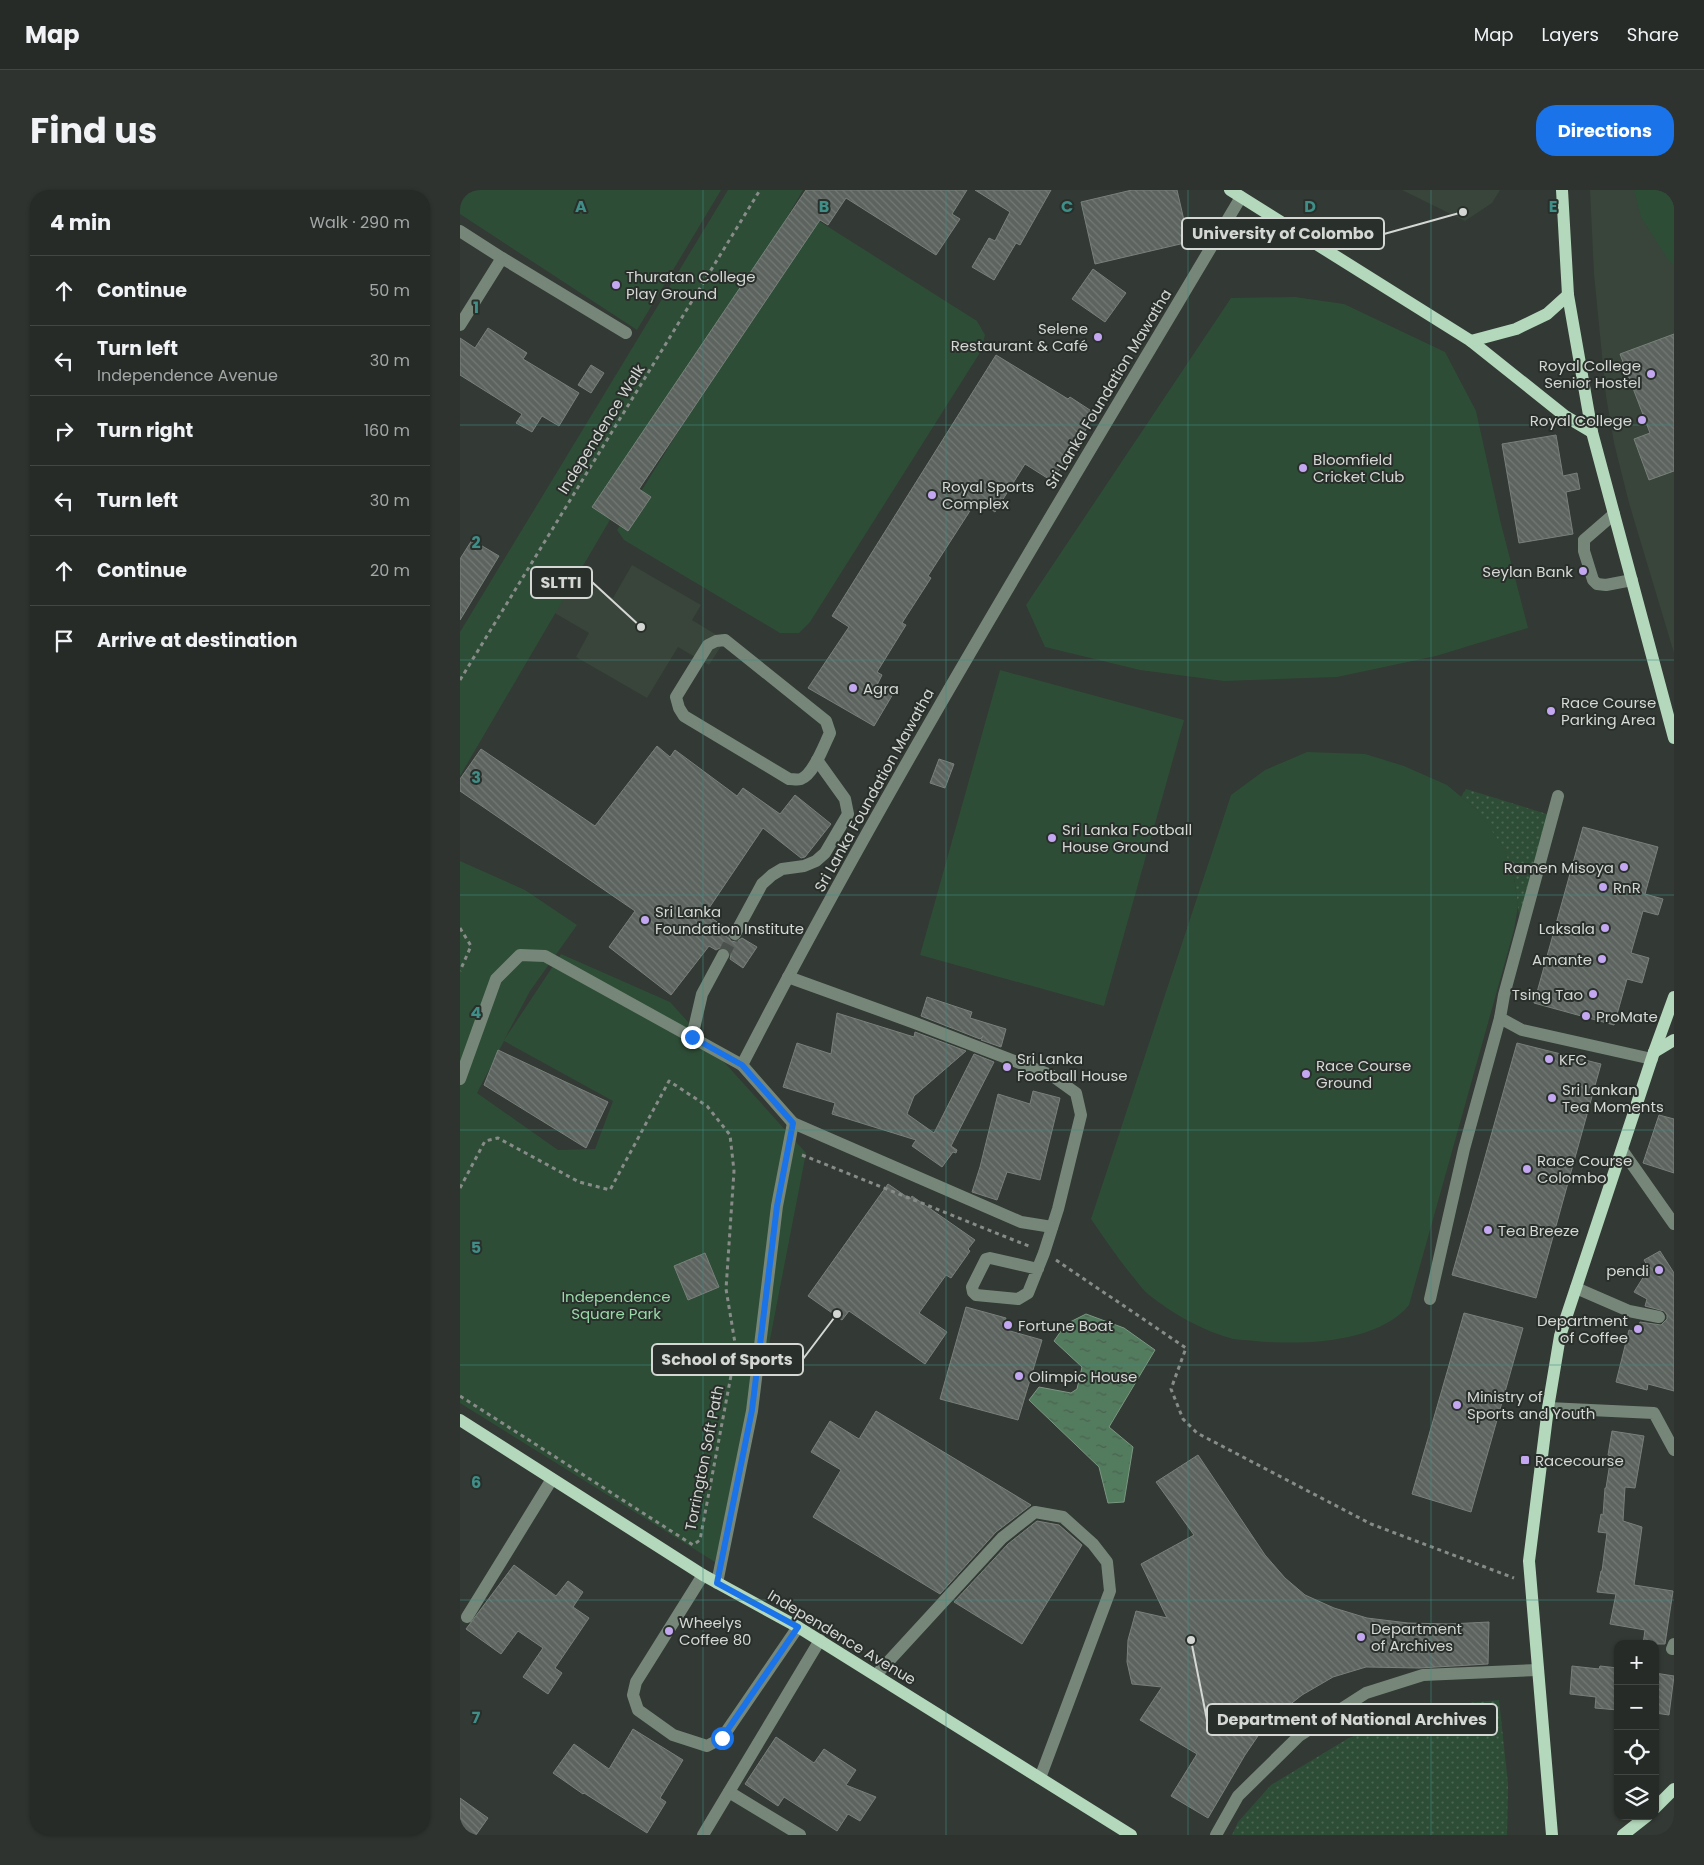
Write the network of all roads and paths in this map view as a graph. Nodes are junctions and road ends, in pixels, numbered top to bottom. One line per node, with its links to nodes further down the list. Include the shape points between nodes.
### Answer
1 (760, 190): 13 (path, Independence Walk)
2 (1562, 190): 6 (main road)
3 (1236, 193): 9 (main road); 21 (street, Sri Lanka Foundation Mawatha)
4 (460, 231): 5 (street)
5 (502, 258): 7 (street); 8 (street)
6 (1568, 295): 9 (main road, via 1547,314 1516,329); 10 (main road)
7 (460, 325)
8 (626, 333)
9 (1471, 341): 10 (main road, via 1565,416)
10 (1592, 432): 11 (main road)
11 (1614, 514): 12 (main road); 12 (street, via 1584,540 1584,551 1597,584)
12 (1632, 580): 14 (main road)
13 (460, 680)
14 (1674, 738)
15 (817, 760): 15 (street, via 806,776 798,780 789,779 684,716 676,698 708,645 725,640 826,721 830,733); 18 (street, via 845,798 848,814 825,853 816,861 782,869 762,884)
16 (1558, 796): 23 (street)
17 (460, 928): 20 (path, via 471,946)
18 (735, 934)
19 (723, 955): 24 (street, via 702,994)
20 (460, 971)
21 (788, 977): 27 (street, Sri Lanka Foundation Mawatha); 34 (street, via 1051,1075 1076,1093 1081,1115)
22 (1674, 997): 26 (main road)
23 (1500, 1018): 26 (street, via 1522,1030); 38 (street, via 1464,1149)
24 (692, 1037): 27 (street); 28 (street, via 545,956 520,955 496,979)
25 (1674, 1040): 26 (main road)
26 (1653, 1056): 31 (main road)
27 (742, 1065): 29 (street)
28 (460, 1079)
29 (793, 1123): 30 (street); 34 (street, via 1021,1222)
30 (788, 1150): 35 (path); 46 (street, via 777,1206 752,1410)
31 (1622, 1150): 33 (street); 37 (main road)
32 (460, 1188): 40 (path, Torrington Soft Path, via 485,1141 498,1138 579,1182 610,1190 669,1081 707,1106 730,1135 734,1171 726,1289 736,1349 700,1540 693,1545)
33 (1674, 1224)
34 (1052, 1227): 35 (street)
35 (1044, 1253): 36 (street); 47 (path, via 1186,1348 1171,1389 1183,1419 1197,1433 1371,1524)
36 (1038, 1269): 36 (street, via 1028,1293 1018,1299 972,1292 986,1259)
37 (1576, 1288): 39 (street, via 1629,1310); 41 (main road, via 1560,1336)
38 (1430, 1299)
39 (1659, 1317)
40 (460, 1396)
41 (1548, 1408): 43 (street, via 1654,1413); 47 (main road, via 1530,1561)
42 (460, 1420): 44 (main road, Independence Avenue)
43 (1674, 1450)
44 (552, 1479): 45 (main road, Independence Avenue); 48 (street)
45 (703, 1575): 46 (main road, Independence Avenue); 49 (street, via 636,1682 634,1695 638,1710 673,1735 707,1746 722,1738)
46 (717, 1583): 49 (main road, Independence Avenue)
47 (1531, 1585): 51 (main road)
48 (468, 1617)
49 (798, 1627): 50 (main road, Independence Avenue)
50 (820, 1640): 52 (main road, Independence Avenue); 55 (street)
51 (1538, 1670): 61 (street, via 1423,1675 1366,1693 1300,1736 1238,1796); 62 (main road)
52 (876, 1675): 53 (main road, Independence Avenue); 53 (street, via 1002,1538 1035,1512 1063,1517 1093,1544 1106,1562 1110,1592)
53 (1040, 1778): 60 (main road, Independence Avenue)
54 (1674, 1790): 56 (main road)
55 (729, 1792): 58 (street); 59 (street)
56 (1659, 1804)
57 (1642, 1820): 63 (main road)
58 (703, 1835)
59 (800, 1835)
60 (1131, 1835)
61 (1216, 1835)
62 (1552, 1835)
63 (1623, 1835)

